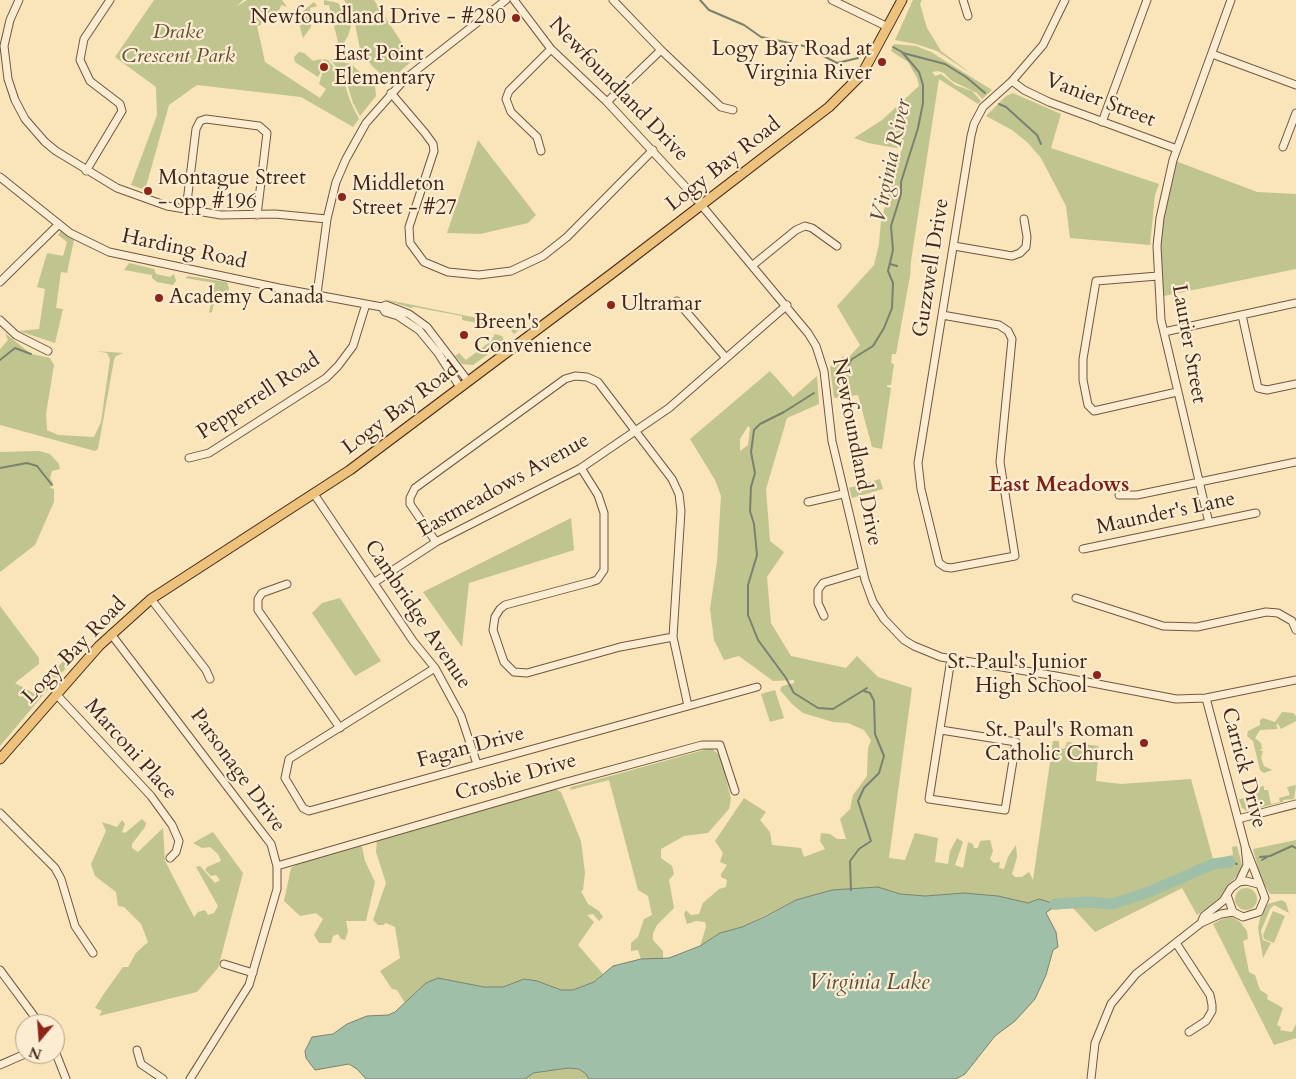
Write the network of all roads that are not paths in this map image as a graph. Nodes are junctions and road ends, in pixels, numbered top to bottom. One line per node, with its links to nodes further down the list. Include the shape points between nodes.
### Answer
1 (19, 0): 17 (street, via 10,20)
2 (110, 0): 29 (street, via 84,39 80,60 90,81 120,104 122,112)
3 (506, 0): 20 (street)
4 (514, 0): 14 (street, Newfoundland Drive)
5 (613, 0): 15 (street)
6 (832, 0): 13 (street)
7 (902, 0): 13 (main road, Logy Bay Road)
8 (964, 0): 12 (street)
9 (1066, 0): 18 (street, Guzzwell Drive, via 1043,45)
10 (1147, 0): 24 (street)
11 (1231, 0): 16 (street, Laurier Street)
12 (968, 16)
13 (886, 31): 31 (main road, Logy Bay Road, via 868,65 829,107)
14 (551, 49): 21 (street, Newfoundland Drive); 28 (street, via 506,99 511,112 537,137)
15 (661, 50): 21 (street); 22 (street, via 721,107)
16 (1212, 54): 19 (street); 26 (street, Laurier Street)
17 (2, 59): 29 (street, via 11,90 25,119 45,142)
18 (1012, 81): 24 (street, Vanier Street, via 1036,96); 38 (street, Guzzwell Drive, via 984,106 974,124)
19 (1296, 85)
20 (391, 93): 27 (street, via 426,133 434,151 409,227 410,243 424,262 448,272 479,275 510,271 543,256 567,237); 34 (street, via 366,123 352,148 336,182)
21 (607, 102): 27 (street, Newfoundland Drive)
22 (732, 110)
23 (1296, 113): 25 (street)
24 (1102, 122): 26 (street, Vanier Street)
25 (1283, 147)
26 (1177, 149): 40 (street, Laurier Street, via 1160,218)
27 (653, 150): 31 (street, Newfoundland Drive)
28 (541, 151)
29 (86, 171): 32 (street, via 135,196)
30 (0, 177): 36 (street, Harding Road)
31 (702, 205): 39 (street, Newfoundland Drive); 53 (main road, Logy Bay Road)
32 (186, 210): 33 (street, via 227,216); 33 (street, via 196,129 206,119 259,126 267,133)
33 (257, 215): 34 (street)
34 (327, 219): 42 (street)
35 (1024, 219): 38 (street, via 1028,237 1026,247 1020,253 1001,255)
36 (59, 224): 41 (street); 42 (street, Harding Road, via 109,252)
37 (837, 246): 39 (street, via 818,231 805,226)
38 (954, 246): 47 (street, Guzzwell Drive)
39 (753, 265): 46 (street, Newfoundland Drive)
40 (1158, 276): 50 (street, Laurier Street); 55 (street, via 1096,281 1083,359 1083,380 1088,405 1094,411)
41 (0, 282)
42 (317, 294): 45 (street, Harding Road)
43 (677, 301): 52 (street)
44 (1296, 303): 48 (street)
45 (366, 304): 53 (street, Harding Road, via 386,305 409,314 427,327); 57 (street, Pepperrell Road, via 353,346 326,378 209,453)
46 (787, 305): 52 (street, Eastmeadows Avenue); 62 (street, Newfoundland Drive, via 808,333 820,358)
47 (942, 315): 47 (street, Guzzwell Drive, via 918,473 939,563 945,567 958,567 1015,556 1000,462 1011,355 1010,334 999,325)
48 (1242, 315): 50 (street); 54 (street, via 1258,388 1267,390)
49 (0, 320): 51 (street, via 16,335)
50 (1164, 332): 55 (street, Laurier Street)
51 (48, 351)
52 (726, 358): 56 (street, Eastmeadows Avenue, via 669,408)
53 (464, 384): 61 (main road, Logy Bay Road)
54 (1296, 384)
55 (1177, 392): 60 (street, Laurier Street)
56 (636, 430): 59 (street, Eastmeadows Avenue); 67 (street, via 598,382 587,377 565,379 415,488 410,504); 77 (street, via 672,479 680,500 680,561)
57 (190, 458)
58 (1296, 462): 60 (street)
59 (581, 468): 67 (street, Eastmeadows Avenue); 77 (street, via 598,495 604,513 604,570 591,582 500,609 493,630 504,662 514,672 527,673 620,647)
60 (1200, 482): 63 (street, via 1137,495); 66 (street, Laurier Street)
61 (314, 494): 70 (street, Cambridge Avenue); 73 (main road, Logy Bay Road)
62 (843, 494): 64 (street); 69 (street, Newfoundland Drive)
63 (1119, 494)
64 (808, 502)
65 (1256, 513): 66 (street, Maunder's Lane)
66 (1209, 523): 68 (street, Maunder's Lane)
67 (436, 542): 70 (street, Eastmeadows Avenue)
68 (1083, 549)
69 (863, 571): 74 (street, via 823,583 818,590 818,603); 78 (street, Newfoundland Drive, via 873,602 897,633 914,646)
70 (375, 582): 79 (street, Cambridge Avenue)
71 (287, 584): 86 (street, via 262,593 257,603 258,610)
72 (1076, 598): 75 (street, via 1163,626 1197,627 1278,612 1292,621)
73 (151, 599): 76 (main road, Logy Bay Road); 80 (street)
74 (824, 616)
75 (1296, 630)
76 (110, 634): 83 (main road, Logy Bay Road); 96 (street, Parsonage Drive, via 271,844)
77 (673, 637): 85 (street)
78 (951, 659): 84 (street, Newfoundland Drive, via 1171,699); 87 (street)
79 (434, 668): 86 (street); 89 (street, Cambridge Avenue, via 461,716)
80 (210, 679)
81 (1296, 680): 84 (street, Newfoundland Drive)
82 (758, 687): 85 (street, Fagan Drive)
83 (56, 694): 88 (main road, Logy Bay Road); 95 (street, Marconi Place, via 151,796 172,825 179,841)
84 (1206, 698): 93 (street, Carrick Drive)
85 (688, 706): 89 (street, Fagan Drive)
86 (340, 728): 89 (street, Fagan Drive, via 289,760 286,778 303,808 309,811)
87 (941, 730): 87 (street, via 1016,742 1005,810 929,799)
88 (0, 758)
89 (477, 764)
90 (735, 791): 96 (street, Crosbie Drive, via 720,745 702,746)
91 (1296, 804): 93 (street)
92 (0, 813): 103 (street, via 55,868 76,926)
93 (1238, 819): 94 (street, Carrick Drive)
94 (1246, 846): 97 (street, Carrick Drive, via 1247,865); 98 (street, Carrick Drive)
95 (170, 858)
96 (277, 866): 106 (street, Parsonage Drive, via 276,889)
97 (1239, 882): 98 (street, via 1246,880); 99 (street, Carrick Drive)
98 (1258, 884): 100 (street, Carrick Drive, via 1265,898 1259,912 1242,917)
99 (1227, 895): 100 (street); 101 (street, Carrick Drive, via 1204,916)
100 (1233, 912): 101 (street, Carrick Drive)
101 (1201, 923): 102 (street, Carrick Drive)
102 (1176, 943): 108 (street, via 1210,995 1212,1005 1206,1021); 116 (street, Carrick Drive, via 1136,974 1111,1004 1095,1042)
103 (94, 954)
104 (224, 964): 106 (street)
105 (0, 970): 107 (street)
106 (253, 973): 115 (street, Parsonage Drive, via 245,995)
107 (33, 1014)
108 (1189, 1032)
109 (137, 1050): 114 (street, via 142,1064)
110 (15, 1058): 112 (street)
111 (60, 1064): 113 (street)
112 (0, 1065)
113 (66, 1079)
114 (162, 1079)
115 (190, 1079)
116 (1091, 1079)

